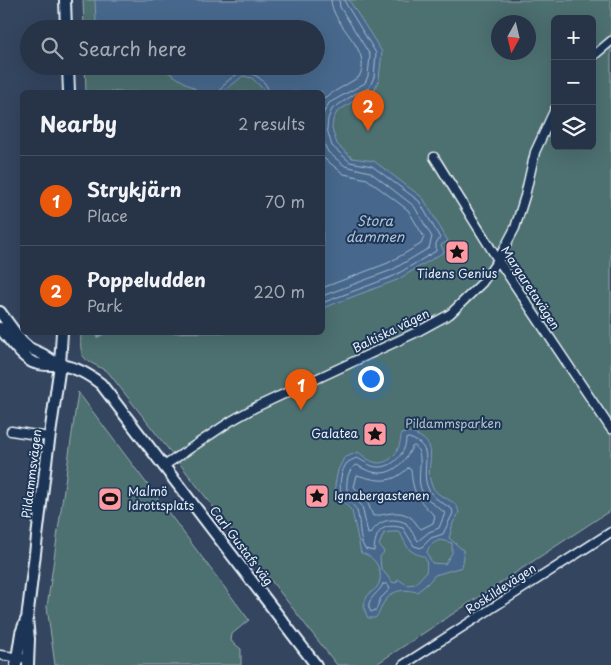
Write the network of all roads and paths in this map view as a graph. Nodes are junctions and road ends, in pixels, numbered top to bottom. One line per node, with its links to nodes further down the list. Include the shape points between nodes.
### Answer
1 (65, 0): 2 (street)
2 (66, 20)
3 (611, 41): 4 (street)
4 (596, 54)
5 (68, 75): 6 (street)
6 (69, 90)
7 (551, 118): 9 (street, Baltiska vägen, via 535,152 514,228)
8 (434, 157): 9 (street, Margaretavägen)
9 (498, 260): 14 (street, Margaretavägen); 17 (street, Baltiska vägen, via 482,283 450,314 256,407)
10 (0, 312): 13 (street, Carl Gustafs väg, via 22,342)
11 (0, 328): 13 (street, Carl Gustafs väg, via 21,354 32,362)
12 (62, 335): 13 (street, Pildammsvägen)
13 (60, 366): 16 (street, Pildammsvägen); 17 (street, Carl Gustafs väg, via 88,374 101,384)
14 (611, 429)
15 (10, 431): 16 (street)
16 (49, 437): 19 (street, Pildammsvägen)
17 (164, 466): 23 (street, Carl Gustafs väg)
18 (611, 532): 24 (street, Roskildevägen)
19 (27, 619): 21 (street, Pildammsvägen); 22 (street, Pildammsvägen)
20 (0, 655): 21 (street)
21 (16, 662): 22 (street)
22 (28, 662)
23 (316, 665)
24 (403, 665)

